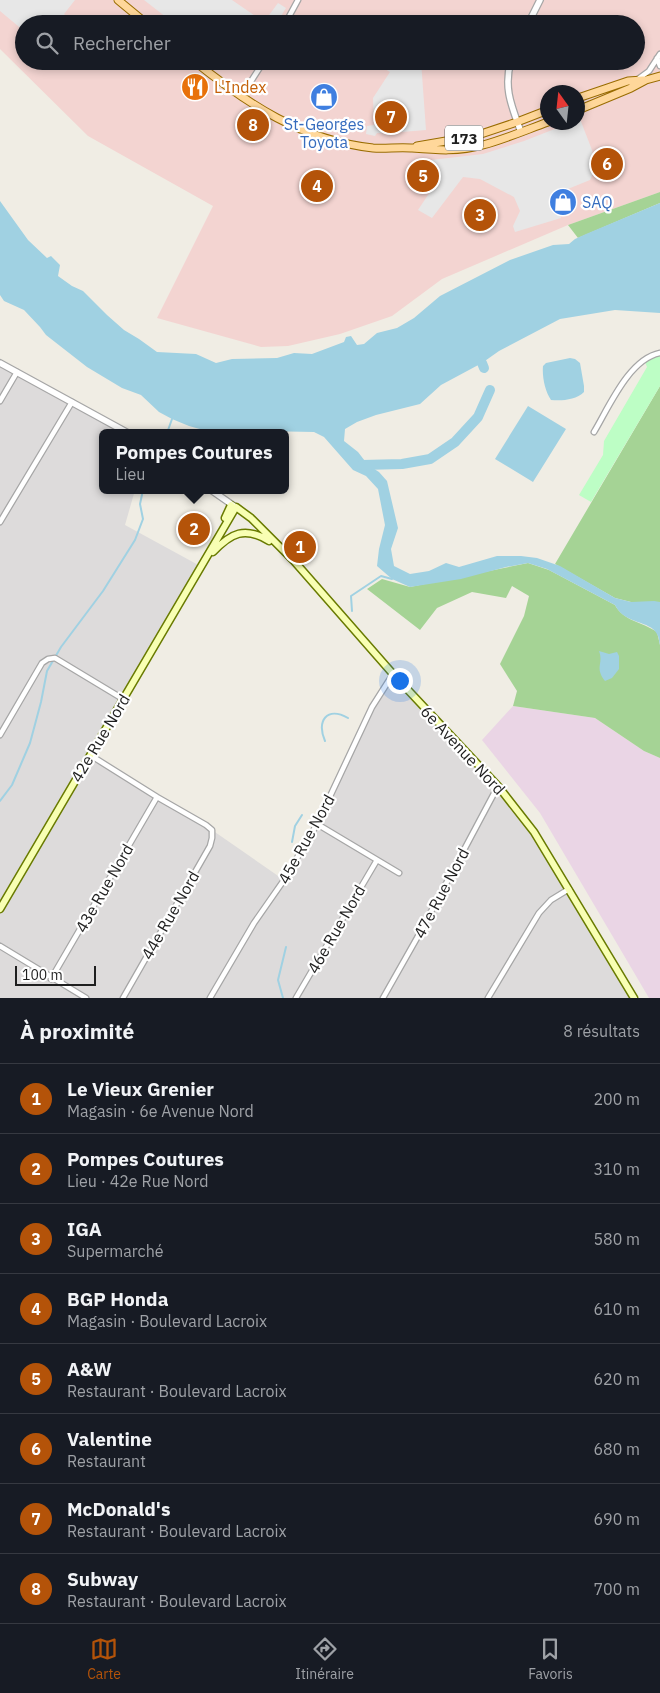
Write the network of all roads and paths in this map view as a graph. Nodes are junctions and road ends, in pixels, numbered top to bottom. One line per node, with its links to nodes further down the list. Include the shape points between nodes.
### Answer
1 (118, 0): 4 (main road)
2 (298, 0): 5 (street)
3 (540, 0): 6 (street)
4 (136, 15)
5 (290, 15)
6 (532, 15)
7 (658, 56): 8 (street); 13 (street, via 649,71)
8 (660, 66)
9 (206, 70): 16 (main road, 173)
10 (258, 70): 16 (street)
11 (508, 70): 19 (street, via 509,103)
12 (660, 76): 14 (main road)
13 (636, 80): 14 (main road); 15 (main road)
14 (646, 80): 17 (main road)
15 (585, 95)
16 (241, 96): 22 (main road, 173, via 272,117 322,138 375,148)
17 (585, 107)
18 (540, 113): 19 (main road, 173)
19 (517, 122): 21 (street); 22 (main road, 173, via 475,136)
20 (540, 125): 21 (main road, 173)
21 (521, 132): 22 (main road, 173, via 482,145 448,151)
22 (409, 148)
23 (660, 353): 29 (street, via 644,359 633,369)
24 (0, 363): 25 (street)
25 (17, 372): 26 (street); 27 (street)
26 (0, 401)
27 (72, 402): 28 (street); 32 (street)
28 (121, 429)
29 (594, 432)
30 (218, 494): 31 (street, 6e Avenue Nord)
31 (234, 506): 33 (main road, 6e Avenue Nord); 34 (main road, 42e Rue Nord)
32 (0, 522)
33 (281, 547): 34 (main road, 42e Rue Nord, via 254,534 237,534 224,540); 35 (main road, 6e Avenue Nord)
34 (202, 567): 36 (main road, 42e Rue Nord)
35 (393, 674): 39 (main road, 6e Avenue Nord); 41 (street, 45e Rue Nord, via 372,707)
36 (123, 699): 37 (street, via 55,658 48,659 42,663); 38 (main road, 42e Rue Nord)
37 (0, 734)
38 (90, 755): 40 (street); 45 (main road, 42e Rue Nord)
39 (498, 786): 44 (main road, 6e Avenue Nord, via 534,832); 53 (street, 47e Rue Nord)
40 (157, 797): 47 (street, 43e Rue Nord); 50 (street, 44e Rue Nord, via 206,825 212,830 212,838)
41 (317, 824): 42 (street); 51 (street, 45e Rue Nord)
42 (377, 860): 43 (street); 52 (street, 46e Rue Nord)
43 (398, 873)
44 (569, 889): 48 (main road, 6e Avenue Nord); 54 (street, via 539,912)
45 (0, 909)
46 (0, 946): 47 (street)
47 (51, 978): 49 (street)
48 (632, 997)
49 (86, 998)
50 (123, 998)
51 (210, 998)
52 (296, 998)
53 (383, 998)
54 (488, 998)

